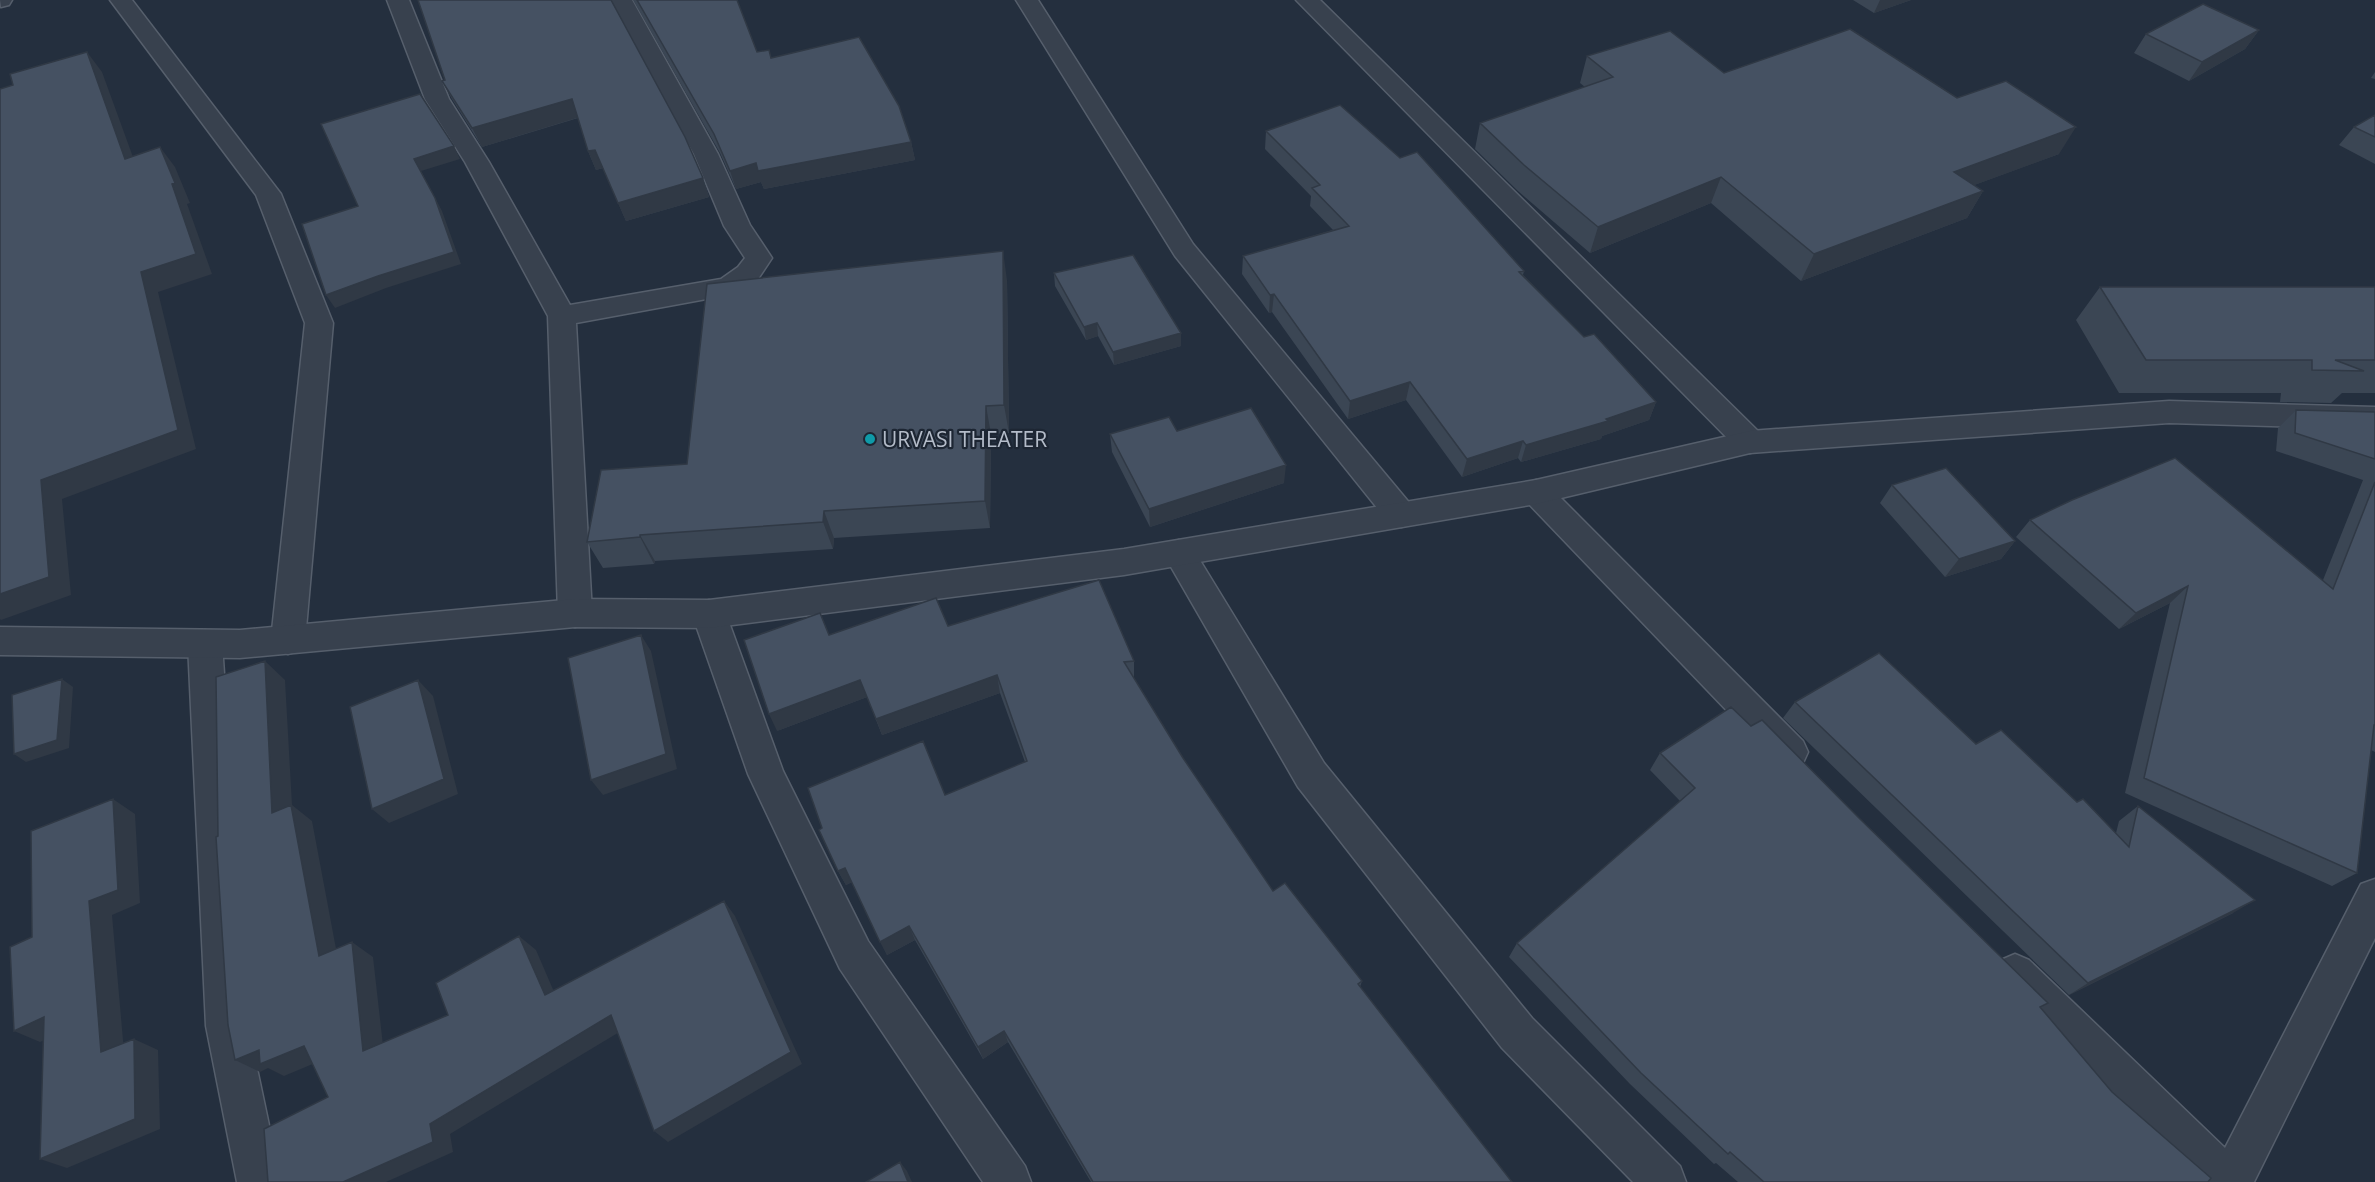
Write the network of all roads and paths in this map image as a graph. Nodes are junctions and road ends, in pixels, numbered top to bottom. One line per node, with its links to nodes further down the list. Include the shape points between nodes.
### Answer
1 (121, 0): 14 (street, via 268,194 318,323)
2 (398, 0): 6 (street, via 437,99 477,162)
3 (621, 0): 6 (street, via 706,154 737,226 759,258 748,273 729,287)
4 (1027, 0): 10 (street, via 1184,250)
5 (1307, 0): 8 (street)
6 (562, 316): 12 (street)
7 (2375, 418): 8 (street, via 2169,412)
8 (1750, 442): 9 (street)
9 (1536, 492): 10 (street); 17 (street)
10 (1401, 515): 11 (street)
11 (1179, 553): 13 (street); 22 (street, via 1311,775 1517,1033)
12 (575, 613): 13 (street); 14 (street)
13 (709, 614): 21 (street, via 766,774 854,955)
14 (288, 640): 16 (street)
15 (0, 641): 16 (street)
16 (205, 644): 20 (street, via 227,1026)
17 (1816, 779)
18 (2375, 897): 23 (street)
19 (1993, 952): 23 (street)
20 (260, 1182)
21 (1009, 1182)
22 (1664, 1182)
23 (2230, 1182)

